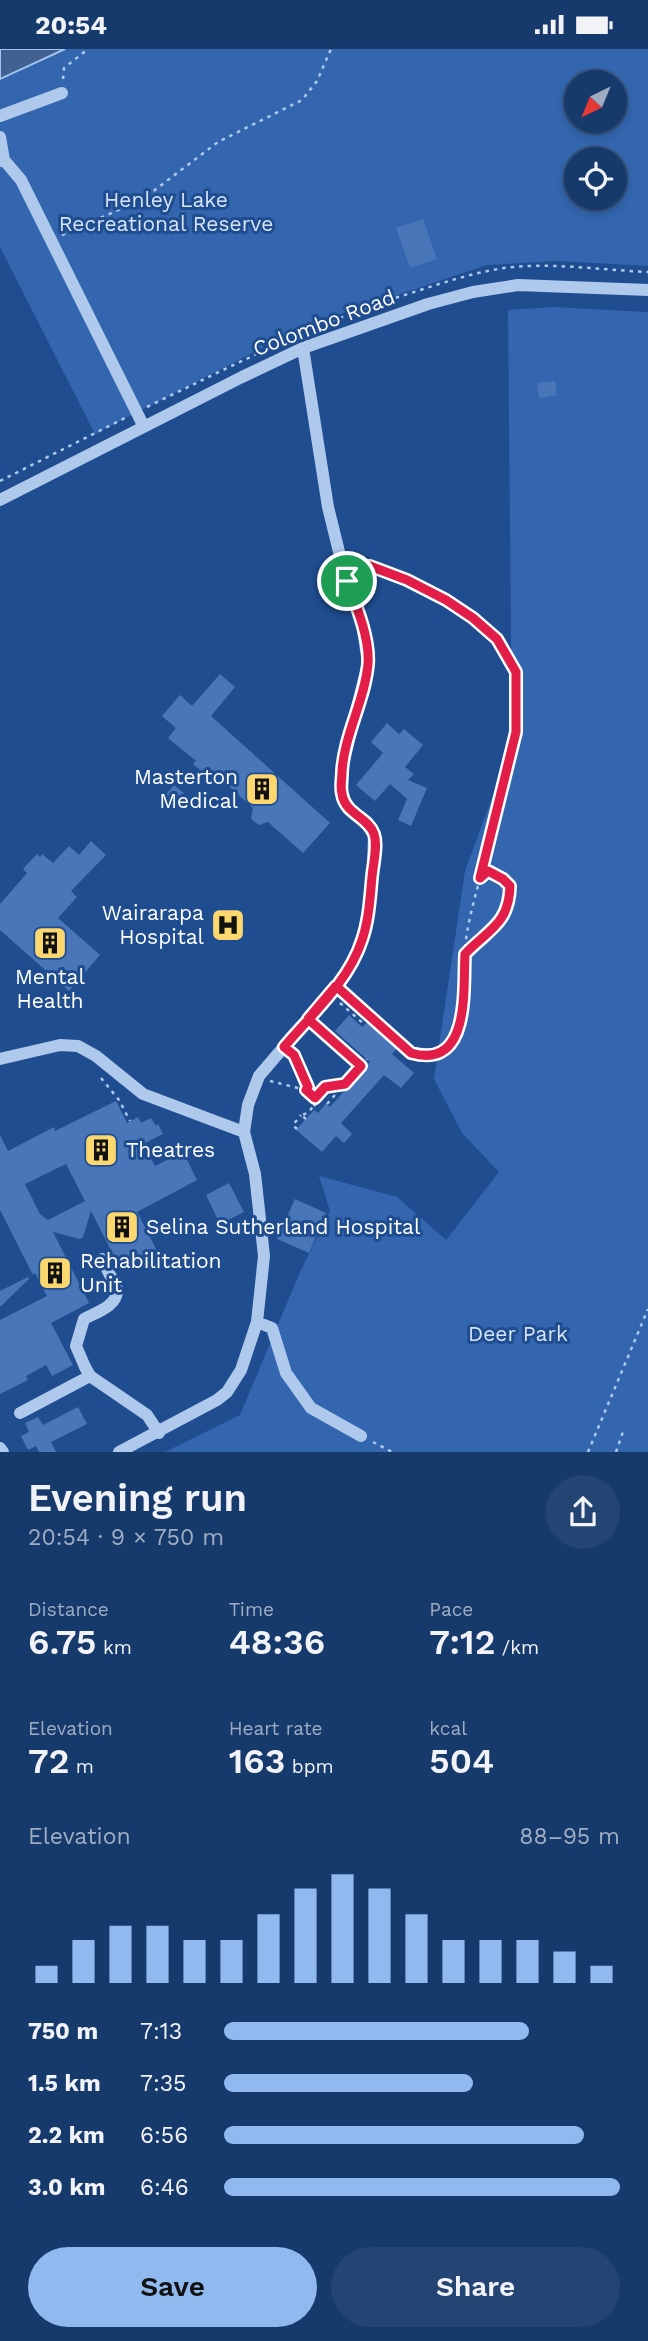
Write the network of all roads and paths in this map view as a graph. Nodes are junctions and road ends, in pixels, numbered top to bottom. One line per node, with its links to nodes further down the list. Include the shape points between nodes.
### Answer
1 (88, 49): 3 (path, via 64,68)
2 (331, 49): 7 (path, via 317,81 302,100 218,142 143,198)
3 (61, 93): 4 (street)
4 (0, 116)
5 (0, 137): 6 (street)
6 (2, 160): 7 (street, via 22,180)
7 (52, 239): 10 (street)
8 (648, 291): 9 (street, Colombo Road, via 517,285 428,305)
9 (303, 348): 10 (street, Colombo Road); 12 (street, via 328,507)
10 (144, 427): 11 (street, Colombo Road)
11 (0, 501)
12 (347, 581): 13 (path, via 353,566 370,566 446,600 497,639 516,672 516,732); 15 (street, via 362,623 368,663 343,764 342,793 348,809 366,822 374,835 367,923 355,958)
13 (480, 878): 14 (path); 14 (path, via 488,871 503,879 510,886 509,905 503,917)
14 (465, 954): 15 (path, via 462,1021 457,1036 431,1056 411,1053)
15 (332, 990): 16 (street); 17 (path)
16 (308, 1019): 18 (street); 21 (path)
17 (365, 1025)
18 (284, 1047): 23 (street); 25 (path, via 294,1055)
19 (0, 1059): 31 (street, via 60,1045 78,1046 144,1094)
20 (367, 1059): 21 (path)
21 (361, 1066): 24 (path)
22 (96, 1072): 29 (path)
23 (259, 1076): 25 (path); 31 (street)
24 (345, 1084): 26 (path, via 325,1087); 26 (path, via 326,1105)
25 (306, 1090): 26 (path)
26 (317, 1100): 27 (path)
27 (301, 1115): 28 (path); 30 (path, via 293,1125)
28 (306, 1119)
29 (130, 1121)
30 (298, 1129)
31 (244, 1132): 34 (street, via 255,1174 264,1256)
32 (102, 1259): 35 (street, via 118,1294 111,1304 84,1319 80,1329 76,1346)
33 (648, 1309): 44 (path)
34 (257, 1322): 38 (street, via 241,1370 226,1392); 39 (street, via 272,1328 286,1373 311,1408)
35 (90, 1376): 36 (street); 38 (street, via 147,1415)
36 (20, 1413)
37 (624, 1429): 45 (path)
38 (159, 1433): 42 (street)
39 (361, 1436): 43 (path)
40 (0, 1448): 41 (street)
41 (4, 1452)
42 (119, 1452)
43 (391, 1452)
44 (588, 1452)
45 (616, 1452)

